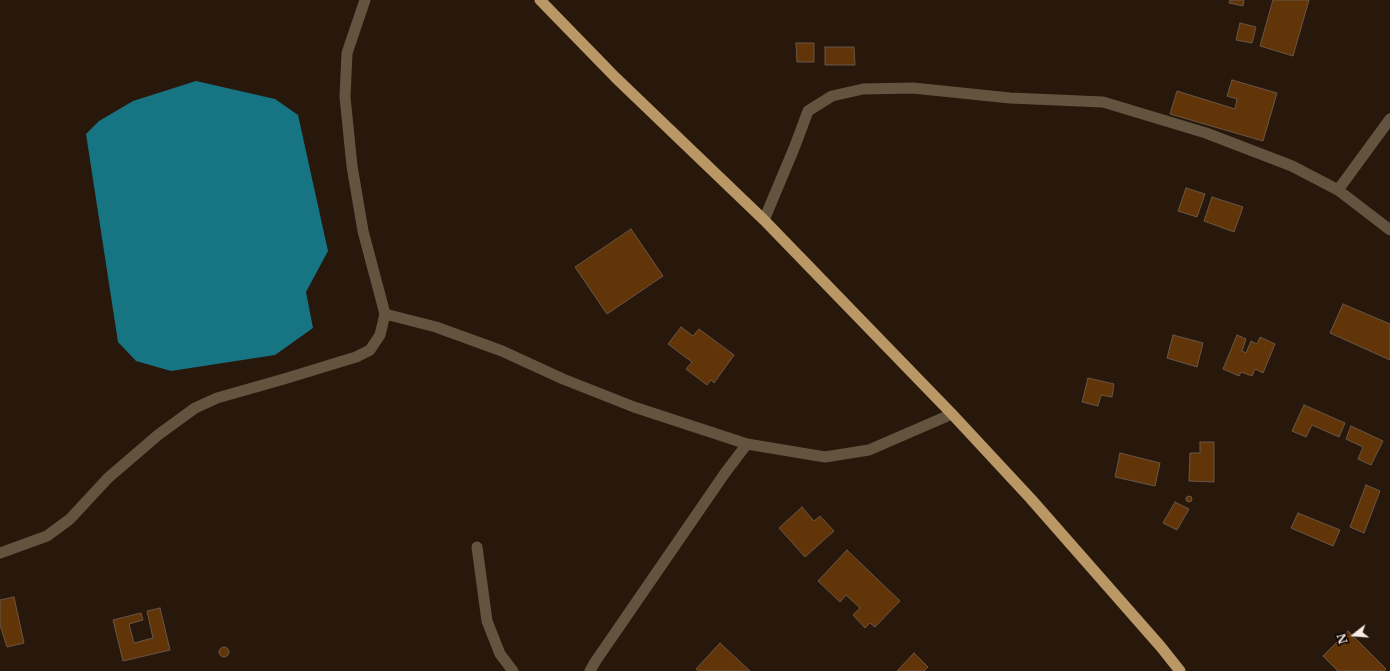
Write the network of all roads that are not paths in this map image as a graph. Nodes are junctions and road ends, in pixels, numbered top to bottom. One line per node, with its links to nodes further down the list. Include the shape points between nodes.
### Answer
1 (365, 0): 7 (street, via 347,53 345,98 352,166 363,231)
2 (540, 0): 5 (highway, via 616,78)
3 (1390, 119): 4 (street)
4 (1338, 190): 5 (street, via 1292,166 1206,133 1103,102 1010,98 913,88 863,89 832,96 808,111); 6 (street)
5 (764, 220): 8 (highway)
6 (1390, 230)
7 (385, 314): 9 (street, via 436,327 502,351 634,407); 11 (street, via 380,335 370,350 217,398 195,408 158,435 108,478 70,519 47,536)
8 (952, 414): 9 (street, via 869,450 825,457); 14 (highway, via 1031,499)
9 (747, 444): 13 (street)
10 (477, 547): 12 (street, via 487,621 500,654)
11 (0, 553)
12 (513, 671)
13 (590, 671)
14 (1180, 671)

